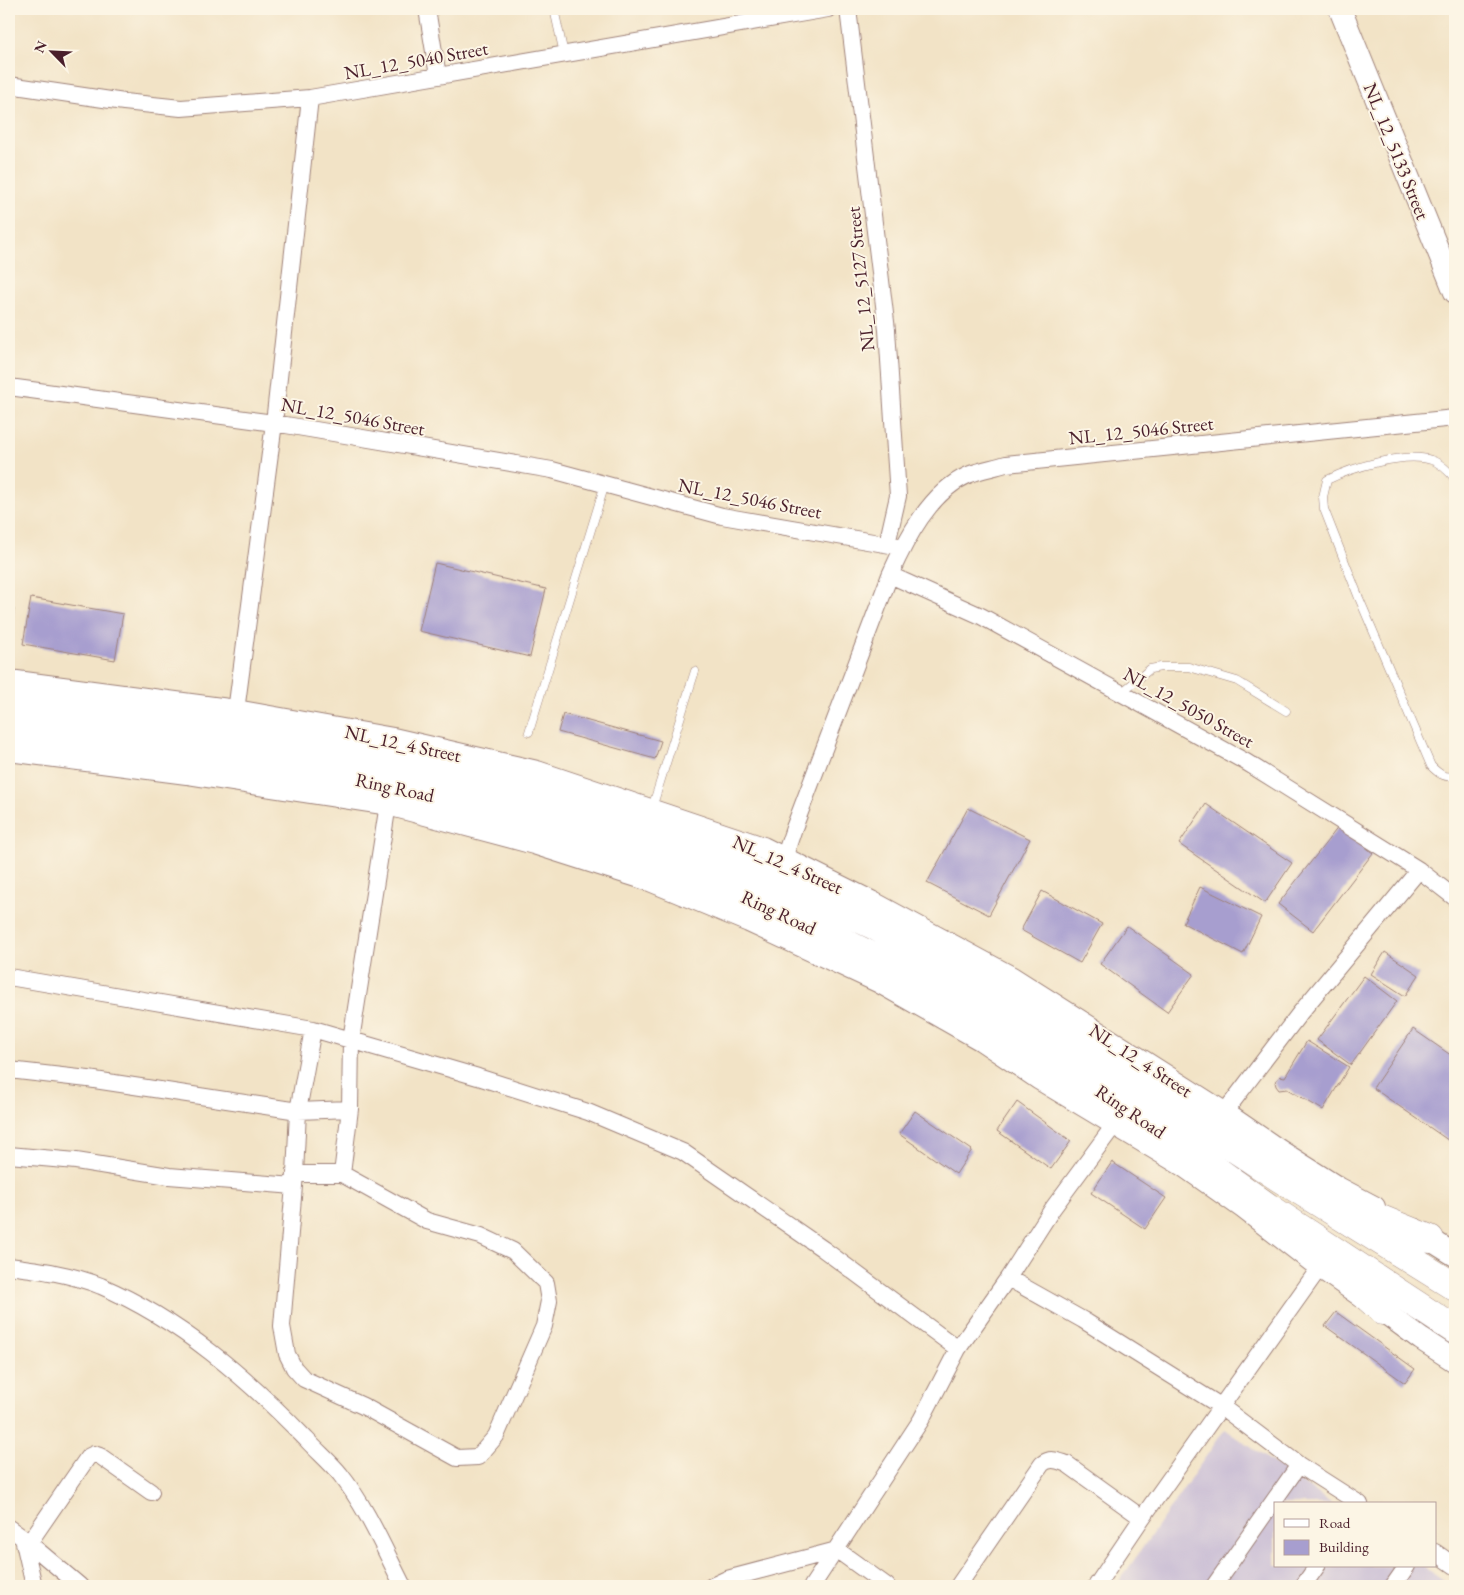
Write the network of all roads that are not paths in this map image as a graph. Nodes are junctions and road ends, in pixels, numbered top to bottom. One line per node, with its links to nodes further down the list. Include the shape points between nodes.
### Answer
1 (426, 9): 7 (street)
2 (554, 9): 6 (lane)
3 (828, 9): 6 (street, NL_12_5040 Street)
4 (848, 9): 16 (street, NL_12_5127 Street, via 888,330 898,496)
5 (1340, 9): 10 (street, NL_12_5133 Street)
6 (564, 54): 7 (street, NL_12_5040 Street)
7 (438, 76): 9 (street, NL_12_5040 Street)
8 (9, 85): 9 (street, NL_12_5040 Street, via 182,108)
9 (310, 98): 13 (street)
10 (1455, 292)
11 (9, 387): 13 (street, NL_12_5046 Street)
12 (1455, 418): 16 (street, NL_12_5046 Street, via 1006,464 968,475 946,490)
13 (274, 423): 15 (street, NL_12_5046 Street, via 552,470); 22 (street)
14 (1455, 479): 27 (lane, via 1433,460 1401,457 1327,480 1323,497 1324,509 1358,598 1431,766 1440,774)
15 (605, 484): 16 (street, NL_12_5046 Street, via 722,516); 25 (lane)
16 (895, 545): 17 (street)
17 (890, 575): 20 (street, NL_12_5050 Street, via 981,616); 30 (street)
18 (695, 671): 29 (lane)
19 (9, 681): 22 (street, NL_12_4 Street)
20 (1121, 693): 23 (lane, via 1150,669 1189,667 1237,681); 31 (street, NL_12_5050 Street, via 1246,762)
21 (9, 705): 43 (highway, Ring Road, via 272,738 384,758 511,787 703,849 873,925 949,966 1019,1006)
22 (236, 712): 29 (street, NL_12_4 Street, via 394,740 538,772)
23 (1286, 712)
24 (9, 727): 45 (highway, Ring Road, via 262,761 406,789 482,806 669,862 910,975 1004,1028 1137,1113)
25 (529, 732)
26 (9, 750): 28 (street, via 187,772)
27 (1455, 776)
28 (388, 804): 35 (street); 40 (street, via 534,843 650,880 749,920 878,980 982,1040)
29 (651, 810): 30 (street, NL_12_4 Street)
30 (784, 858): 39 (street, NL_12_4 Street, via 1012,978)
31 (1419, 870): 32 (street, NL_12_5050 Street); 39 (street, via 1300,1013)
32 (1455, 898)
33 (9, 976): 34 (street)
34 (314, 1029): 35 (street); 38 (street)
35 (351, 1040): 37 (street); 54 (street, via 588,1112 683,1152 823,1249)
36 (9, 1070): 38 (street)
37 (350, 1109): 38 (street); 42 (street)
38 (298, 1111): 44 (street)
39 (1224, 1113): 46 (street, NL_12_4 Street, via 1338,1188)
40 (1115, 1124): 49 (street, via 1183,1165); 50 (street, via 1053,1208)
41 (9, 1155): 44 (street, via 76,1161 169,1176)
42 (342, 1174): 44 (street); 44 (street, via 426,1220 481,1236 513,1251 546,1283 549,1301 544,1326 496,1436 478,1457 457,1458 363,1406 304,1379 294,1368 287,1354 282,1326)
43 (1278, 1177): 46 (highway); 51 (highway, Ring Road)
44 (294, 1180)
45 (1268, 1207): 52 (highway); 53 (highway, Ring Road)
46 (1430, 1238): 47 (street, NL_12_4 Street)
47 (1455, 1254)
48 (9, 1266): 71 (street, via 50,1271 101,1286 156,1314 205,1348 269,1401 340,1474 364,1510)
49 (1320, 1267): 52 (street); 56 (street)
50 (1008, 1278): 54 (street); 56 (street, via 1083,1320)
51 (1455, 1287)
52 (1383, 1311): 55 (street)
53 (1455, 1330)
54 (958, 1349): 63 (street, via 921,1420)
55 (1455, 1361)
56 (1222, 1407): 57 (street); 60 (street)
57 (1299, 1465): 59 (street); 77 (street)
58 (151, 1492): 62 (street, via 94,1454 88,1457)
59 (1357, 1502)
60 (1142, 1518): 75 (street, via 1067,1464 1048,1460 1042,1464); 76 (street)
61 (9, 1528): 62 (street)
62 (26, 1541): 69 (street); 70 (street)
63 (837, 1550): 68 (street); 73 (street); 74 (street)
64 (1436, 1553): 65 (street)
65 (1455, 1566)
66 (1316, 1568): 78 (street)
67 (1406, 1568): 79 (street)
68 (754, 1579): 72 (street, via 727,1579)
69 (74, 1583)
70 (34, 1586)
71 (403, 1586)
72 (712, 1586)
73 (812, 1586)
74 (887, 1586)
75 (958, 1586)
76 (1096, 1586)
77 (1214, 1586)
78 (1303, 1586)
79 (1393, 1586)

